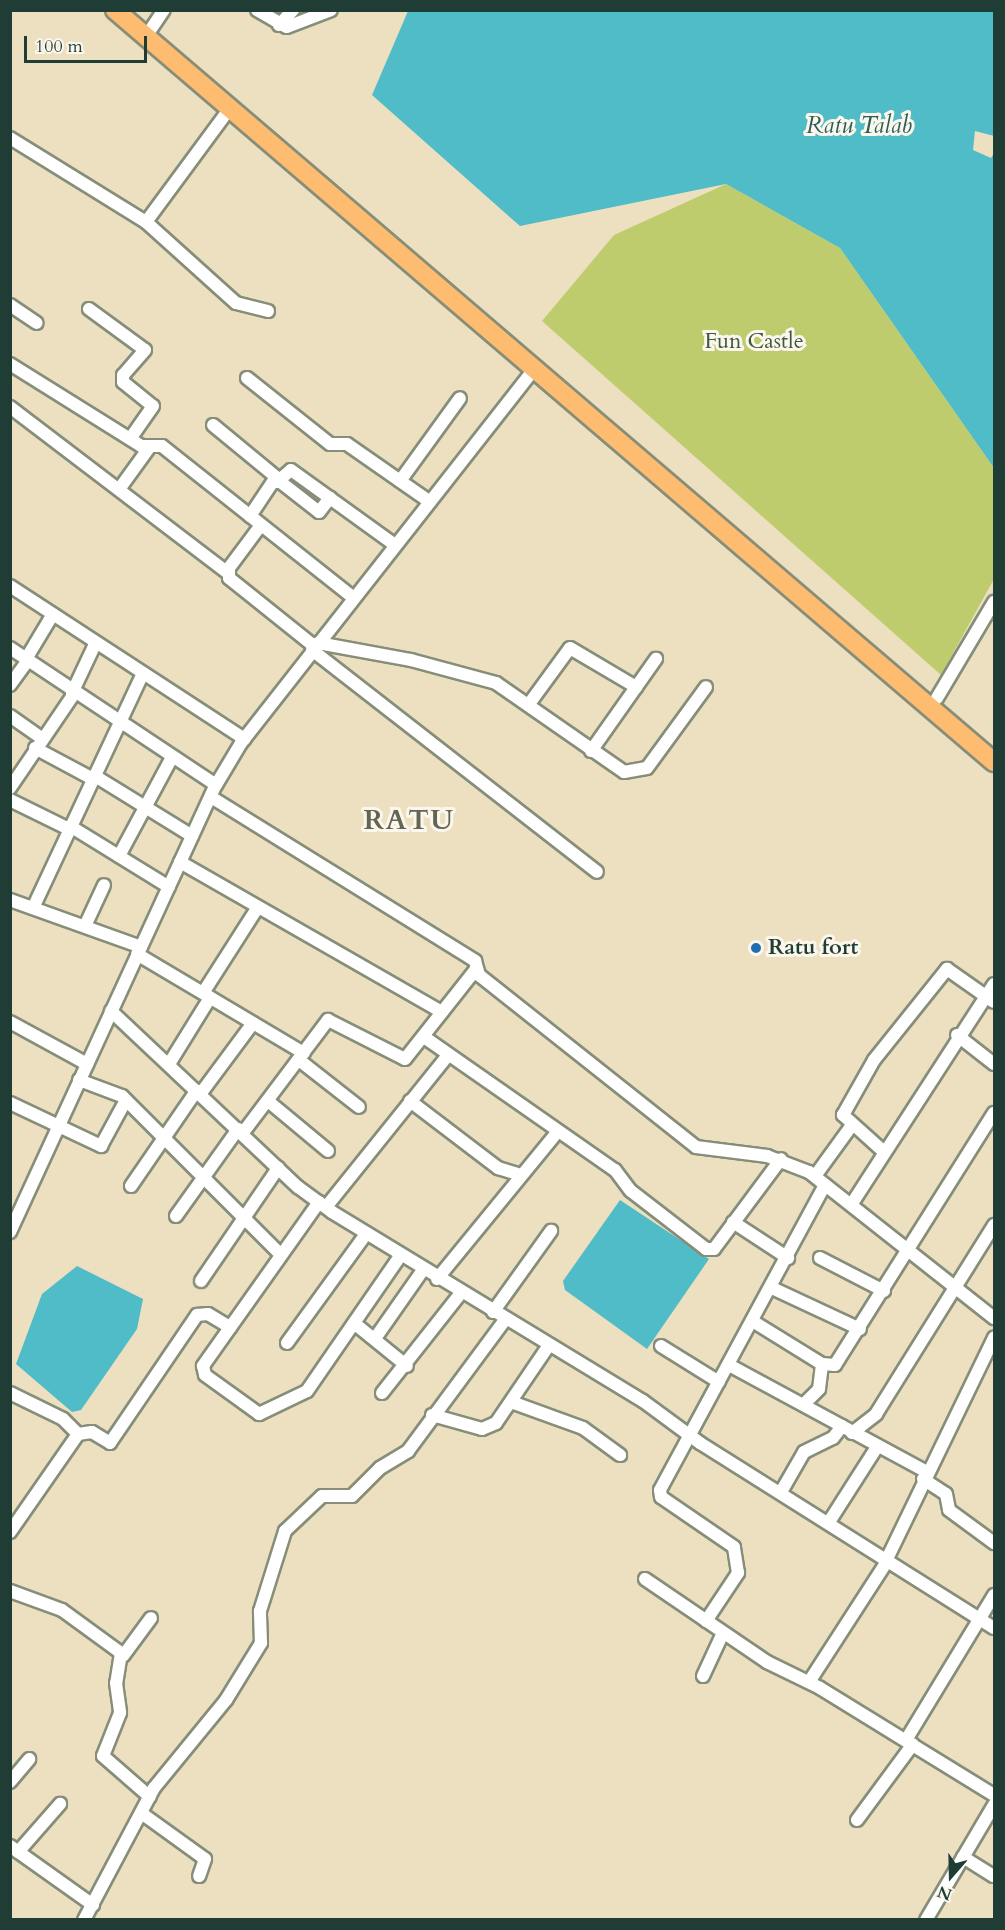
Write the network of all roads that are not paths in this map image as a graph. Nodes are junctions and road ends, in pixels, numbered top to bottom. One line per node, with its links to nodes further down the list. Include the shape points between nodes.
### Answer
1 (115, 10): 9 (highway)
2 (130, 10): 8 (highway)
3 (164, 10): 8 (street)
4 (257, 10): 7 (street)
5 (293, 10): 7 (street)
6 (331, 10): 7 (street, via 292,26)
7 (279, 25)
8 (151, 29): 47 (highway)
9 (230, 108): 11 (street); 17 (highway)
10 (10, 138): 11 (street)
11 (146, 222): 14 (street, via 236,303)
12 (10, 304): 15 (street)
13 (89, 309): 22 (street, via 145,350 123,379 153,410)
14 (267, 311)
15 (37, 323)
16 (10, 364): 22 (street)
17 (533, 371): 28 (street); 56 (highway)
18 (247, 378): 25 (street, via 330,444 347,444)
19 (460, 398): 25 (street)
20 (10, 407): 26 (street)
21 (213, 425): 24 (street)
22 (130, 439): 23 (street)
23 (148, 448): 26 (street); 29 (street, via 162,446)
24 (278, 481): 27 (street, via 291,470); 27 (street, via 319,512); 29 (street)
25 (400, 481): 28 (street)
26 (120, 488): 32 (street)
27 (330, 498): 31 (street)
28 (430, 502): 31 (street)
29 (250, 516): 30 (street)
30 (261, 525): 32 (street); 34 (street)
31 (395, 545): 34 (street)
32 (228, 573): 38 (street, via 235,588)
33 (10, 586): 36 (street)
34 (354, 598): 38 (street)
35 (994, 602): 47 (street)
36 (53, 614): 37 (street); 41 (street)
37 (96, 642): 42 (street); 46 (street)
38 (315, 647): 48 (street, via 480,677); 51 (street); 67 (street)
39 (10, 648): 41 (street)
40 (656, 659): 44 (street)
41 (27, 660): 43 (street); 46 (street)
42 (143, 673): 50 (street); 51 (street)
43 (10, 686)
44 (636, 687): 48 (street, via 570,648); 54 (street)
45 (706, 687): 54 (street, via 648,768 624,772)
46 (73, 693): 50 (street); 52 (street)
47 (937, 698): 53 (highway)
48 (529, 704): 54 (street)
49 (10, 716): 52 (street)
50 (121, 725): 55 (street); 57 (street)
51 (245, 739): 58 (street)
52 (38, 743): 57 (street); 59 (street)
53 (994, 748)
54 (591, 751)
55 (172, 757): 58 (street); 62 (street)
56 (994, 762)
57 (94, 778): 62 (street); 63 (street)
58 (216, 785): 60 (street)
59 (10, 788)
60 (211, 797): 64 (street); 75 (street, via 471,959)
61 (10, 800): 63 (street)
62 (143, 806): 64 (street); 65 (street)
63 (70, 827): 65 (street); 72 (street)
64 (192, 836): 66 (street)
65 (119, 856): 69 (street)
66 (180, 861): 69 (street); 71 (street)
67 (597, 872)
68 (104, 885): 73 (street)
69 (169, 887): 74 (street)
70 (10, 900): 72 (street)
71 (258, 907): 77 (street); 80 (street)
72 (33, 908): 73 (street)
73 (85, 926): 74 (street)
74 (139, 950): 77 (street); 79 (street)
75 (476, 969): 80 (street); 105 (street, via 696,1147)
76 (994, 984): 78 (street)
77 (206, 995): 82 (street); 88 (street)
78 (990, 999): 83 (street); 98 (street, via 957,972 943,971 864,1073 863,1085 843,1112)
79 (111, 1011): 87 (street); 88 (street)
80 (442, 1012): 84 (street)
81 (10, 1022): 87 (street)
82 (253, 1023): 86 (street); 91 (street)
83 (957, 1035): 89 (street); 103 (street)
84 (424, 1037): 85 (street); 86 (street, via 402,1059 330,1019)
85 (448, 1055): 94 (street); 100 (street)
86 (301, 1057): 93 (street); 96 (street)
87 (87, 1064): 90 (street)
88 (169, 1064): 91 (street)
89 (994, 1064)
90 (79, 1080): 92 (street); 99 (street)
91 (199, 1092): 101 (street); 102 (street)
92 (126, 1100): 99 (street, via 103,1146); 102 (street)
93 (268, 1101): 101 (street); 104 (street)
94 (410, 1101): 107 (street, via 498,1168); 112 (street)
95 (10, 1103): 99 (street)
96 (359, 1107)
97 (994, 1113): 121 (street)
98 (852, 1125): 103 (street); 108 (street)
99 (57, 1129): 119 (street)
100 (558, 1131): 107 (street); 116 (street, via 615,1170 631,1191 706,1249 714,1249)
101 (240, 1132): 106 (street); 109 (street)
102 (164, 1139): 109 (street); 110 (street)
103 (883, 1151): 113 (street)
104 (328, 1152)
105 (781, 1159): 108 (street); 116 (street)
106 (278, 1168): 112 (street); 115 (street)
107 (521, 1175): 127 (street)
108 (814, 1176): 111 (street)
109 (203, 1177): 114 (street); 115 (street)
110 (131, 1185)
111 (825, 1185): 113 (street); 124 (street)
112 (323, 1205): 120 (street); 122 (street)
113 (851, 1205): 121 (street)
114 (176, 1216)
115 (242, 1216): 122 (street); 128 (street)
116 (733, 1222): 124 (street)
117 (994, 1225): 131 (street)
118 (551, 1231): 133 (street)
119 (10, 1232)
120 (366, 1234): 123 (street); 142 (street)
121 (909, 1254): 130 (street); 131 (street)
122 (281, 1256): 138 (street)
123 (400, 1256): 126 (street); 137 (street)
124 (788, 1258): 129 (street)
125 (820, 1258): 130 (street)
126 (423, 1270): 127 (street); 140 (street)
127 (437, 1279): 132 (street)
128 (201, 1281)
129 (772, 1288): 136 (street); 139 (street)
130 (884, 1291): 139 (street)
131 (954, 1291): 134 (street); 154 (street, via 876,1414)
132 (461, 1293): 133 (street); 147 (street)
133 (493, 1312): 135 (street)
134 (994, 1318)
135 (506, 1320): 143 (street); 153 (street)
136 (754, 1322): 145 (street); 146 (street)
137 (354, 1323): 138 (street, via 307,1391 278,1401 263,1415 203,1372); 140 (street)
138 (230, 1327): 155 (street, via 200,1313 111,1441 92,1432)
139 (860, 1329): 145 (street, via 837,1364)
140 (376, 1337): 147 (street)
141 (994, 1338): 159 (street)
142 (287, 1343)
143 (549, 1345): 151 (street); 156 (street)
144 (661, 1346): 148 (street)
145 (822, 1364): 152 (street, via 819,1389)
146 (729, 1365): 148 (street); 152 (street)
147 (407, 1366): 150 (street)
148 (719, 1383): 156 (street)
149 (10, 1393): 155 (street, via 63,1419)
150 (382, 1393)
151 (513, 1403): 153 (street, via 496,1423 482,1429); 158 (street, via 574,1424)
152 (804, 1404): 154 (street)
153 (432, 1415): 180 (street, via 408,1451 380,1468 355,1494 322,1496 285,1531 260,1611 261,1643 225,1700 169,1766)
154 (847, 1430): 157 (street); 160 (street, via 804,1452)
155 (78, 1434): 162 (street)
156 (689, 1435): 160 (street); 170 (street, via 660,1495 731,1543 739,1569)
157 (877, 1447): 159 (street); 161 (street)
158 (620, 1455)
159 (925, 1476): 163 (street, via 946,1494 949,1510); 164 (street)
160 (781, 1492): 161 (street)
161 (829, 1522): 164 (street)
162 (10, 1532)
163 (994, 1543)
164 (888, 1559): 169 (street); 175 (street)
165 (645, 1579): 170 (street)
166 (10, 1591): 173 (street, via 62,1610)
167 (994, 1595): 169 (street)
168 (151, 1618): 173 (street)
169 (981, 1619): 171 (street); 176 (street)
170 (706, 1621): 172 (street)
171 (994, 1628)
172 (723, 1633): 174 (street); 175 (street)
173 (123, 1656): 180 (street, via 116,1683 120,1713 103,1756)
174 (703, 1676)
175 (809, 1682): 176 (street)
176 (909, 1742): 179 (street); 184 (street)
177 (29, 1759): 178 (street)
178 (10, 1782)
179 (994, 1795)
180 (150, 1797): 183 (street)
181 (60, 1804): 185 (street)
182 (994, 1805): 186 (street)
183 (144, 1815): 187 (street, via 205,1859); 189 (street)
184 (857, 1820)
185 (14, 1849): 189 (street)
186 (963, 1857): 188 (street); 191 (street)
187 (200, 1876)
188 (994, 1876)
189 (93, 1905): 190 (street)
190 (84, 1920)
191 (926, 1920)

